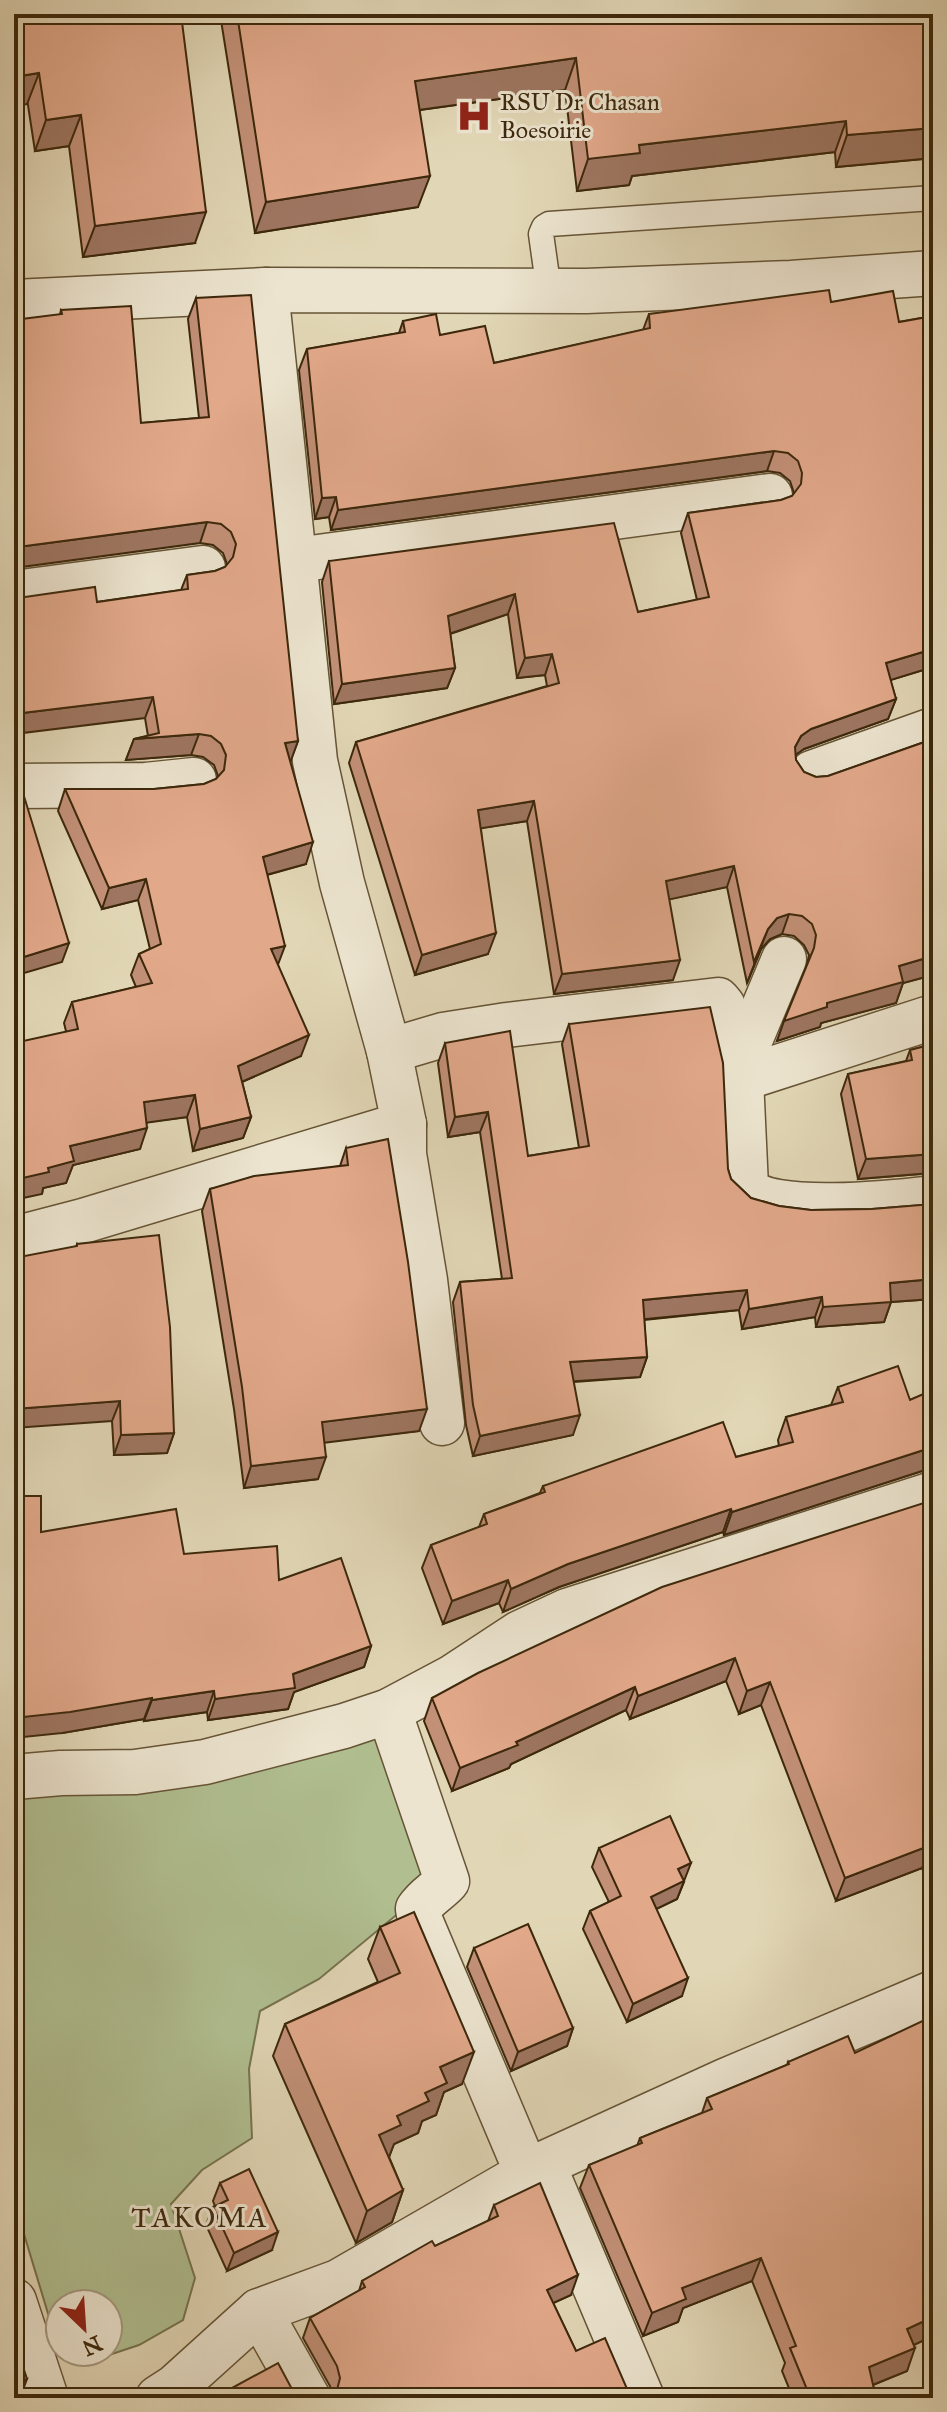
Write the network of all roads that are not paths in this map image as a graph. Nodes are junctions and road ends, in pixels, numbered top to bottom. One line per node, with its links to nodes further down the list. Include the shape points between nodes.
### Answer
1 (933, 198): 4 (lane, via 549,224 541,234)
2 (933, 273): 4 (street)
3 (266, 290): 4 (street); 5 (street); 7 (street)
4 (549, 291)
5 (14, 302)
6 (770, 496): 7 (street)
7 (296, 560): 16 (street, via 299,626 323,805)
8 (203, 568): 9 (street)
9 (14, 593)
10 (933, 730): 11 (street)
11 (812, 773)
12 (194, 780): 13 (street)
13 (14, 786)
14 (784, 959): 17 (street)
15 (933, 1017): 17 (street)
16 (389, 1051): 17 (street, via 443,1035 507,1025 718,1000); 18 (street)
17 (739, 1074): 19 (street, via 746,1187 756,1197 844,1205)
18 (404, 1124): 20 (street); 21 (street)
19 (933, 1198)
20 (14, 1239)
21 (442, 1423)
22 (933, 1494): 23 (street, via 567,1611)
23 (389, 1711): 24 (street, via 205,1762 135,1772); 26 (street, via 447,1881 423,1901 420,1920)
24 (14, 1777)
25 (933, 1993): 26 (street)
26 (535, 2168): 28 (street, via 338,2282); 32 (street)
27 (14, 2301): 29 (street)
28 (259, 2311): 30 (street); 31 (street)
29 (46, 2398)
30 (158, 2398)
31 (308, 2398)
32 (642, 2398)

